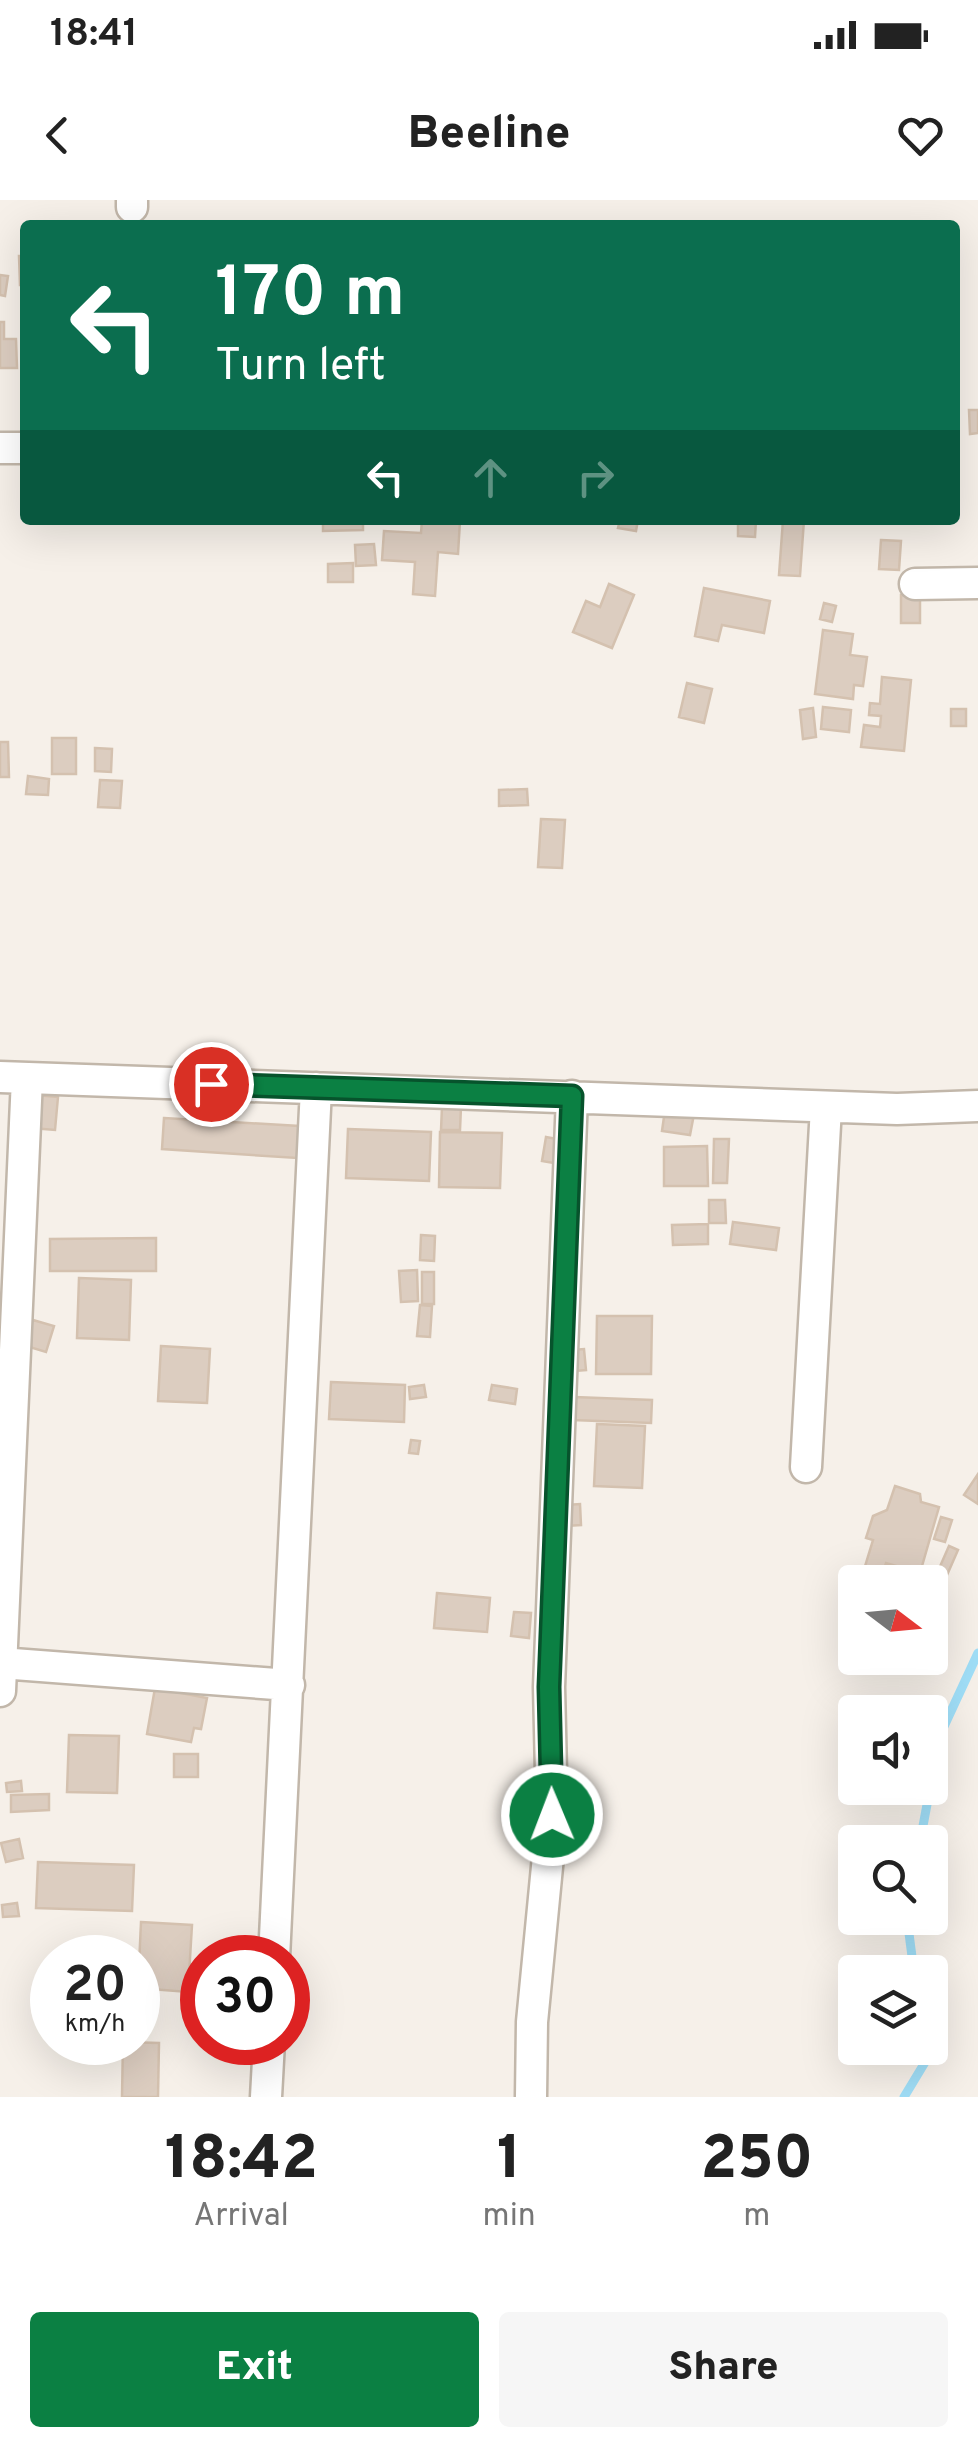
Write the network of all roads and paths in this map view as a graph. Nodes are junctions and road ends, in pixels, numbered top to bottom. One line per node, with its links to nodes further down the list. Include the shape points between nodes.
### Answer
1 (978, 583): 2 (street)
2 (915, 584)
3 (14, 1078): 4 (street); 9 (street)
4 (316, 1088): 5 (street); 10 (street)
5 (572, 1096): 7 (street); 14 (street, via 549,1687 552,1815)
6 (978, 1106): 7 (street)
7 (826, 1107): 8 (street)
8 (806, 1467)
9 (0, 1672): 10 (street)
10 (289, 1685): 11 (street)
11 (275, 1935)
12 (268, 2065): 13 (street)
13 (266, 2097)
14 (531, 2097)

